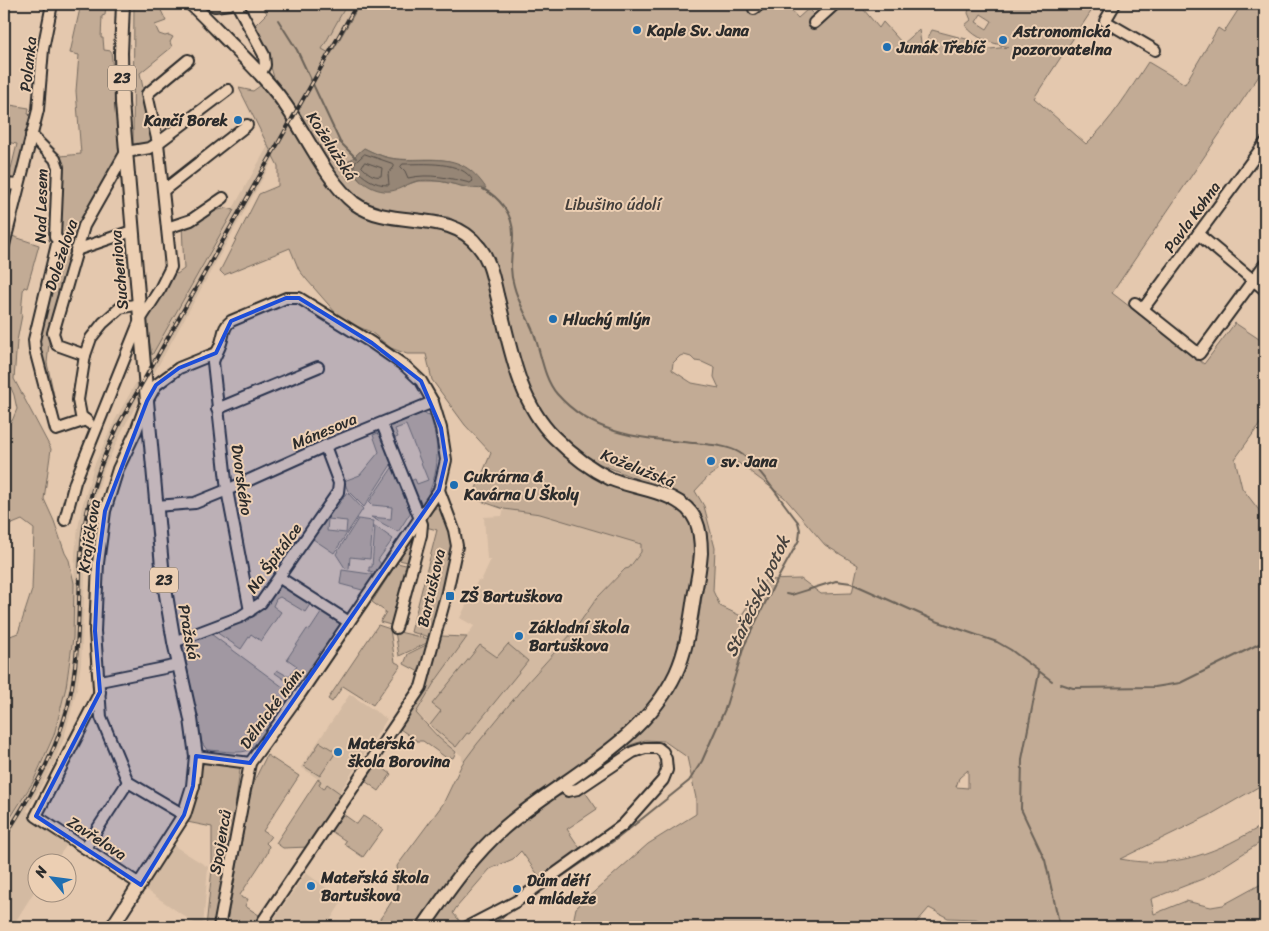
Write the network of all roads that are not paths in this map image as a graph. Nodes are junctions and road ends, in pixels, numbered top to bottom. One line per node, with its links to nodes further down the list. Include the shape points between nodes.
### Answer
1 (52, 4): 15 (street, Polanka)
2 (123, 4): 18 (main road, Sucheniova / 23, via 121,53)
3 (210, 4): 4 (street)
4 (230, 4)
5 (237, 4): 12 (street, via 264,55 265,65)
6 (835, 4): 9 (street)
7 (1115, 4): 10 (street, via 1105,21)
8 (194, 5): 12 (main road, Koželužská)
9 (814, 23)
10 (1155, 50)
11 (188, 60): 17 (street, via 147,94)
12 (260, 74): 58 (main road, Koželužská, via 287,106 341,190 352,201 383,216 448,225 466,234 479,246 490,267 521,383 554,437 578,459 611,479 676,500 696,521 701,546 700,562 686,644 674,678 631,731)
13 (228, 90): 17 (street)
14 (247, 125): 21 (street)
15 (32, 135): 20 (street, Polanka); 39 (street, Nad Lesem, via 55,159 58,167 55,237 58,240 34,350 56,430)
16 (1265, 143): 25 (street, Pavla Kohna)
17 (159, 146): 18 (street); 21 (street)
18 (126, 152): 24 (main road, Sucheniova / 23); 27 (street, Doleželova, via 84,226)
19 (4, 184): 20 (street)
20 (19, 185): 26 (street, Polanka)
21 (164, 190): 23 (street)
22 (223, 198): 23 (street, via 191,220)
23 (168, 228): 32 (street, via 171,267)
24 (132, 231): 27 (street); 31 (main road, Sucheniova / 23)
25 (1198, 234): 29 (street); 29 (street, Pavla Kohna, via 1139,306 1202,357)
26 (4, 245)
27 (76, 250): 34 (street, Doleželova, via 53,333 57,345)
28 (1265, 264): 29 (street)
29 (1253, 280): 30 (street)
30 (1265, 290)
31 (139, 304): 32 (main road, Sucheniova / 23); 34 (street, via 120,308 103,323 91,338)
32 (140, 320): 36 (main road, Pražská / 23); 41 (street, Sucheniova)
33 (216, 353): 36 (street, Krajíčkova, via 179,368 156,386); 37 (street, via 226,325 231,321 286,298 298,298 405,366 421,381); 38 (street, Dvorského, via 213,362)
34 (86, 355): 39 (street, via 78,400 81,416)
35 (318, 367): 38 (street)
36 (147, 401): 45 (main road, Pražská / 23); 54 (street, Krajíčkova, via 118,469 105,511 97,573 95,631)
37 (433, 402): 40 (street, Mánesova); 44 (street, via 446,460)
38 (217, 409): 43 (street, Dvorského)
39 (86, 420): 41 (street)
40 (382, 424): 42 (street, Mánesova); 46 (street)
41 (96, 428): 47 (street, Sucheniova, via 75,482)
42 (325, 446): 43 (street, Mánesova); 48 (street, Na Špitálce, via 340,483 338,492)
43 (227, 490): 45 (street, Mánesova, via 195,503); 49 (street, Dvorského)
44 (439, 490): 46 (street, Dělnické nám.); 64 (street, Bartuškova, via 454,530 456,546 421,687)
45 (156, 506): 52 (main road, Pražská / 23)
46 (421, 519): 50 (street, Dělnické nám.); 51 (street, via 421,534)
47 (65, 520)
48 (280, 578): 49 (street, Na Špitálce); 50 (street)
49 (250, 611): 52 (street, Na Špitálce)
50 (349, 622): 56 (street, Dělnické nám.)
51 (396, 628)
52 (174, 642): 53 (main road, Pražská / 23)
53 (179, 666): 54 (street); 55 (main road, Pražská / 23)
54 (100, 687): 57 (street, Krajíčkova, via 101,717); 60 (street, Zavřelova, via 36,816)
55 (196, 756): 56 (street, Dělnické nám.); 59 (main road, Pražská / 23, via 196,774)
56 (250, 763): 63 (street, Spojenců)
57 (128, 782): 59 (street); 60 (street)
58 (562, 785): 65 (main road, Koželužská, via 512,821 476,856); 66 (street, via 568,791 578,789 633,752 645,748 658,748 666,759 667,770 663,780 623,825 517,901)
59 (184, 815): 61 (main road, Pražská / 23)
60 (85, 848): 61 (street, Zavřelova)
61 (140, 885): 62 (main road, Pražská / 23)
62 (112, 927)
63 (219, 927)
64 (259, 927)
65 (423, 927)
66 (467, 927)

